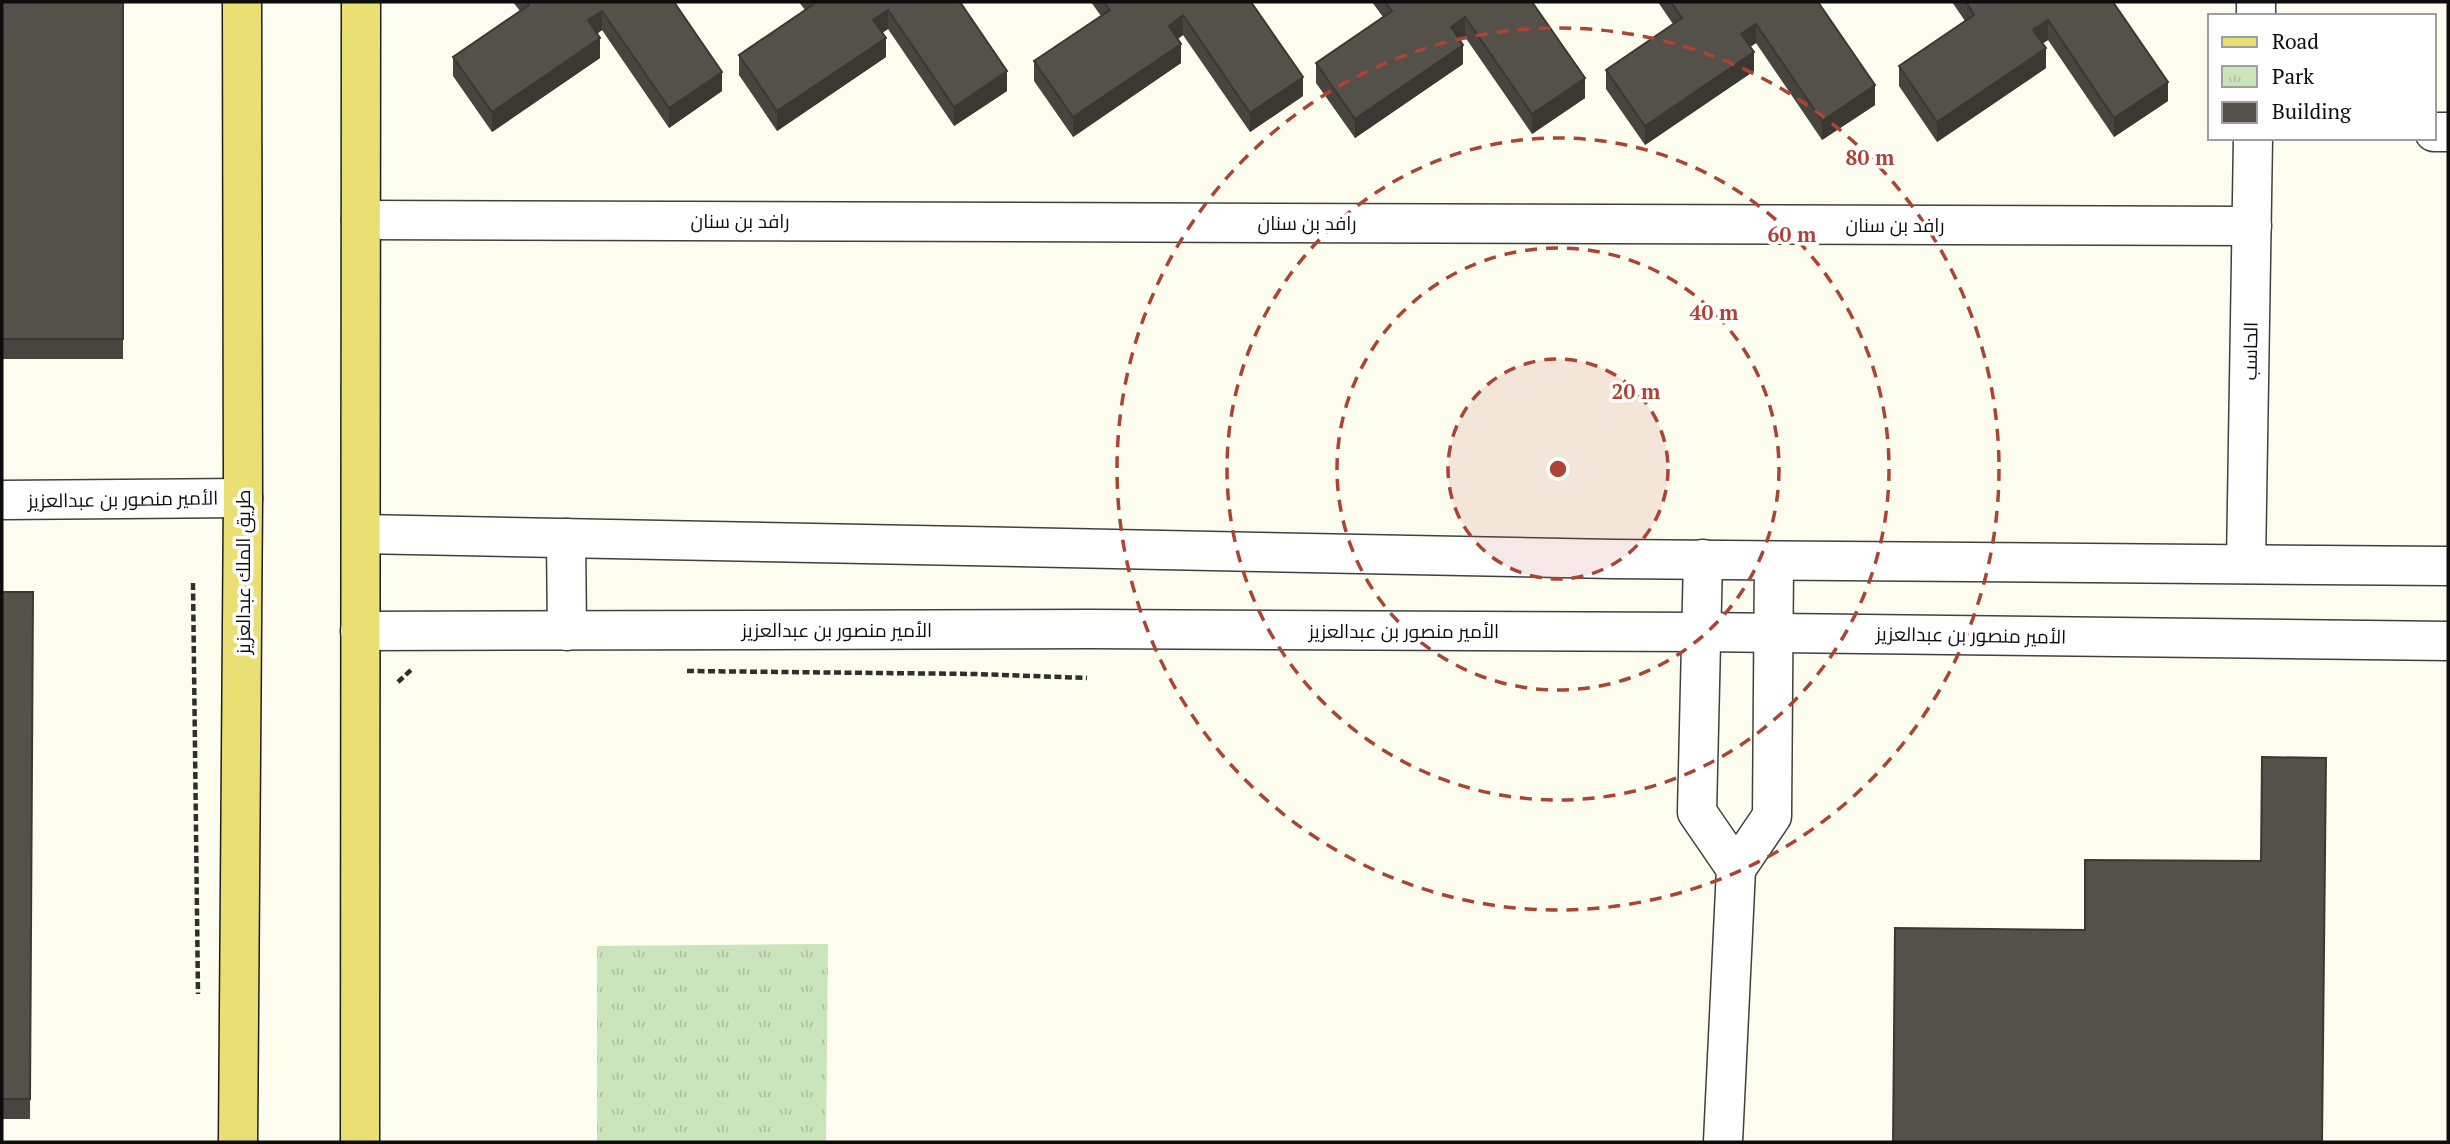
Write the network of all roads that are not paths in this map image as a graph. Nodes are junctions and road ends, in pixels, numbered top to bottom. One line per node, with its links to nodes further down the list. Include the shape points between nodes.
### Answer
1 (242, 2): 6 (main road, طريق الملك عبدالعزيز)
2 (362, 2): 4 (main road)
3 (2253, 140): 5 (street, الحاسب)
4 (361, 220): 5 (street, رافد بن سنان); 8 (main road)
5 (2252, 226): 12 (street, الحاسب)
6 (243, 498): 7 (street, الأمير منصور بن عبدالعزيز); 20 (main road, طريق الملك عبدالعزيز)
7 (2, 500)
8 (361, 534): 9 (street); 14 (main road)
9 (566, 538): 10 (street); 15 (street)
10 (1703, 559): 11 (street); 16 (street)
11 (1774, 561): 12 (street); 17 (street)
12 (2246, 564): 13 (street)
13 (2448, 566)
14 (360, 631): 15 (street, الأمير منصور بن عبدالعزيز); 21 (main road)
15 (567, 631): 16 (street, الأمير منصور بن عبدالعزيز)
16 (1701, 632): 17 (street, الأمير منصور بن عبدالعزيز); 19 (street, via 1696,812)
17 (1773, 632): 18 (street, الأمير منصور بن عبدالعزيز); 19 (street, via 1772,816)
18 (2448, 641)
19 (1736, 869): 22 (street)
20 (238, 1142)
21 (359, 1142)
22 (1724, 1142)

